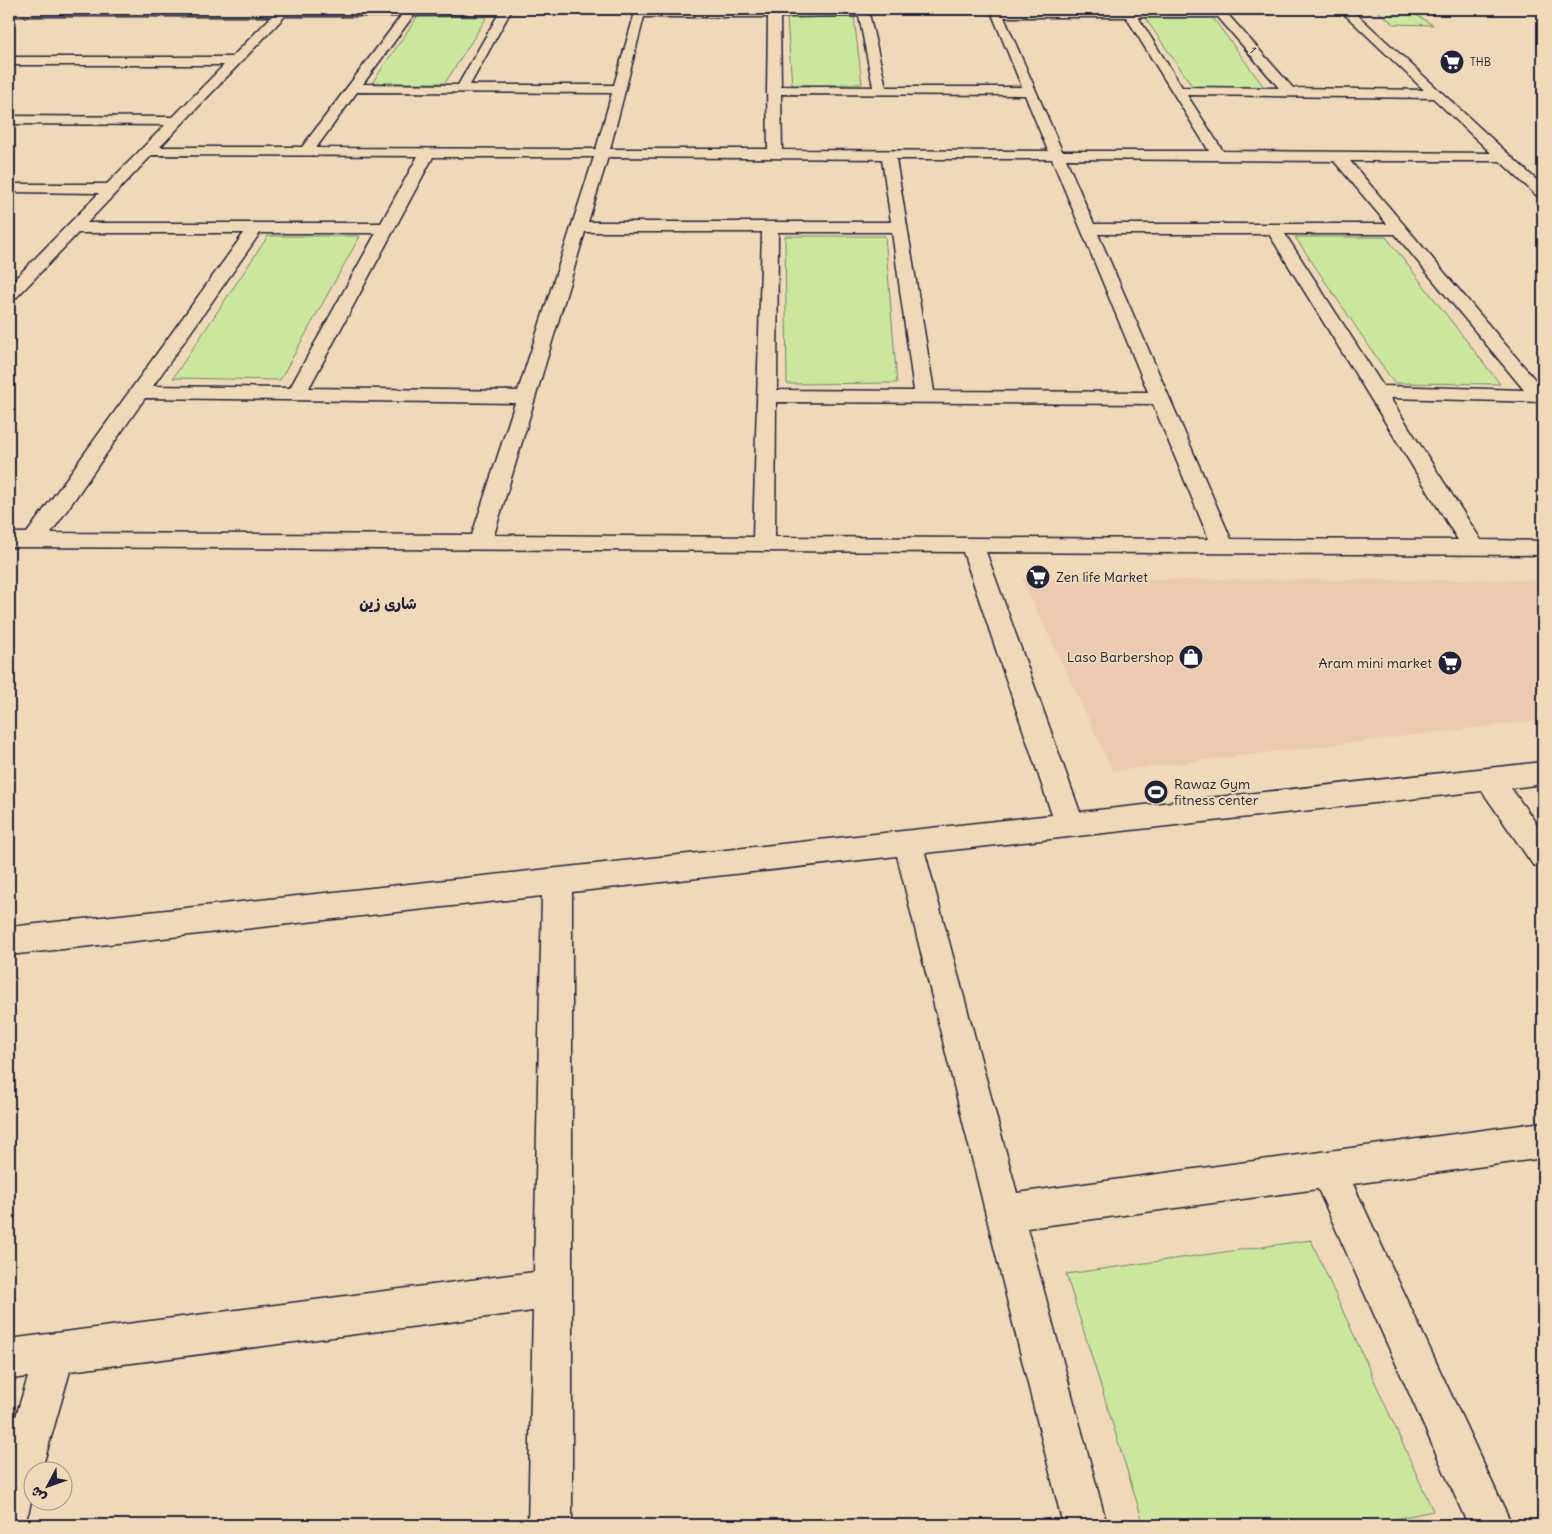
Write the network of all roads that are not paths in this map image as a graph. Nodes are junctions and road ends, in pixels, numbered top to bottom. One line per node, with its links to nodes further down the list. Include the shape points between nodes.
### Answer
1 (1345, 9): 22 (street)
2 (506, 10): 8 (street); 15 (street)
3 (283, 11): 8 (street); 10 (street); 13 (street)
4 (641, 11): 9 (street); 16 (street)
5 (863, 11): 9 (street); 18 (street)
6 (996, 11): 11 (street); 19 (street)
7 (1219, 11): 11 (street); 21 (street, 1)
8 (409, 12): 14 (street)
9 (774, 13): 17 (street)
10 (9, 14)
11 (1130, 14): 20 (street)
12 (9, 61): 13 (street)
13 (234, 61): 24 (street)
14 (352, 88): 15 (street); 26 (street)
15 (462, 88): 16 (street)
16 (620, 89): 28 (street)
17 (773, 90): 18 (street); 29 (street)
18 (880, 90): 19 (street)
19 (1031, 91): 31 (street)
20 (1179, 91): 21 (street); 32 (street)
21 (1288, 92): 22 (street)
22 (1436, 94): 34 (street)
23 (9, 120): 24 (street)
24 (178, 121): 25 (street)
25 (147, 151): 26 (street); 36 (street)
26 (306, 152): 27 (street)
27 (428, 152): 28 (street); 43 (street)
28 (602, 153): 29 (street); 38 (street)
29 (775, 154): 30 (street)
30 (888, 154): 31 (street); 40 (street)
31 (1058, 155): 32 (street); 44 (street)
32 (1219, 156): 33 (street)
33 (1338, 156): 34 (street); 46 (street)
34 (1503, 157): 37 (street)
35 (9, 188): 36 (street)
36 (111, 189): 41 (street)
37 (1543, 194)
38 (579, 227): 39 (street); 53 (street)
39 (770, 227): 40 (street); 51 (street)
40 (900, 227): 54 (street)
41 (73, 228): 42 (street); 47 (street)
42 (255, 228): 43 (street); 48 (street)
43 (386, 228): 50 (street)
44 (1090, 229): 45 (street); 55 (street)
45 (1274, 229): 46 (street); 49 (street)
46 (1399, 229): 52 (street)
47 (9, 295)
48 (139, 392): 50 (street); 57 (street)
49 (1375, 392): 52 (street); 62 (street)
50 (296, 394): 53 (street)
51 (767, 396): 54 (street); 59 (street)
52 (1541, 396)
53 (526, 397): 58 (street)
54 (925, 397): 55 (street)
55 (1160, 398): 61 (street)
56 (9, 540): 57 (street)
57 (34, 540): 58 (street)
58 (481, 542): 59 (street)
59 (764, 544): 60 (street)
60 (972, 545): 61 (street); 66 (street)
61 (1223, 546): 62 (street)
62 (1474, 547): 63 (street)
63 (1543, 548)
64 (1543, 773): 65 (street)
65 (1489, 779): 66 (street); 68 (street)
66 (1070, 825): 67 (street)
67 (908, 843): 69 (street); 73 (street)
68 (1543, 856)
69 (557, 881): 70 (street); 74 (street)
70 (9, 941)
71 (1543, 1140): 72 (street)
72 (1328, 1170): 73 (street); 80 (street)
73 (1004, 1213): 79 (street)
74 (552, 1289): 75 (street); 78 (street)
75 (55, 1353): 76 (street); 77 (street)
76 (9, 1359)
77 (9, 1510)
78 (550, 1525)
79 (1085, 1525)
80 (1490, 1525)

